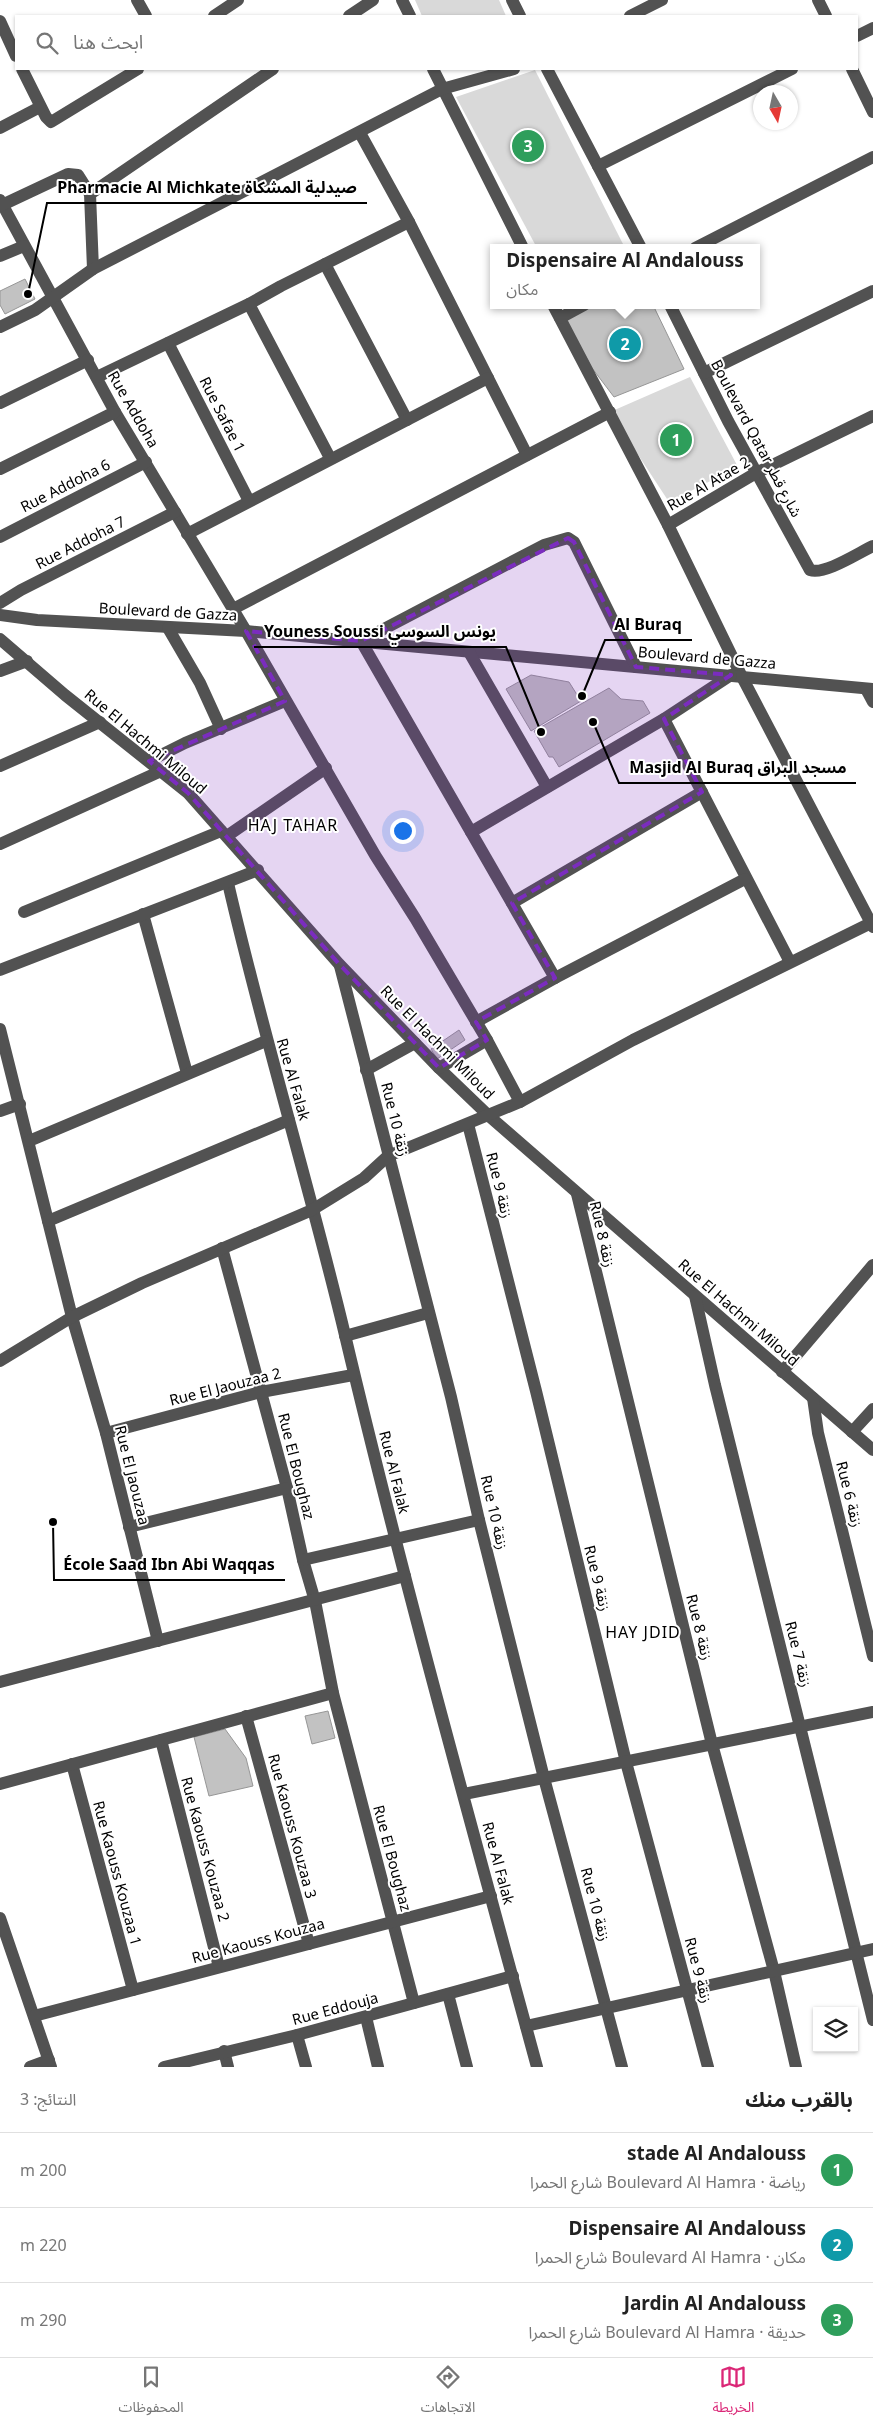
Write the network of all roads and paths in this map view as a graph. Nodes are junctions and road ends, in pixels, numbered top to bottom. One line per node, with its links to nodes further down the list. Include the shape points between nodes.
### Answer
1 (138, 0): 9 (street)
2 (238, 0): 8 (street)
3 (373, 0): 10 (street)
4 (402, 0): 11 (street)
5 (512, 0): 12 (street)
6 (662, 0): 13 (street)
7 (818, 0): 14 (street)
8 (218, 9)
9 (146, 15)
10 (350, 15)
11 (410, 15)
12 (520, 15)
13 (632, 15)
14 (826, 15)
15 (0, 22): 18 (street)
16 (873, 28): 17 (street)
17 (858, 36)
18 (15, 54)
19 (22, 70): 28 (street)
20 (136, 70): 28 (street, via 57,120 51,122)
21 (272, 70): 34 (street)
22 (433, 70): 27 (street)
23 (510, 70): 27 (street)
24 (548, 70): 33 (street)
25 (790, 70): 33 (street)
26 (852, 70): 29 (street)
27 (442, 89): 31 (street); 37 (street)
28 (40, 107): 30 (street)
29 (873, 112)
30 (0, 128)
31 (360, 133): 36 (street); 43 (street)
32 (873, 157): 39 (street)
33 (598, 166): 38 (street)
34 (90, 194): 35 (street, via 78,175 68,174); 43 (street)
35 (1, 204): 40 (street, Rue Addoha)
36 (409, 222): 42 (street); 56 (street)
37 (521, 244)
38 (638, 244)
39 (703, 244)
40 (24, 246): 41 (street); 45 (street, Rue Addoha)
41 (0, 256)
42 (324, 264): 46 (street); 61 (street)
43 (93, 269): 45 (street)
44 (873, 291): 54 (street)
45 (52, 297): 51 (street, via 36,310); 53 (street, Rue Addoha)
46 (249, 304): 52 (street); 63 (street)
47 (555, 309): 50 (street)
48 (577, 309): 50 (street)
49 (672, 309): 54 (street, Boulevard Qatar شارع قطر)
50 (560, 318): 59 (street)
51 (0, 327)
52 (168, 343): 55 (street); 67 (street, Rue Safae 1)
53 (88, 360): 55 (street, Rue Addoha); 57 (street)
54 (704, 373): 66 (street, Boulevard Qatar شارع قطر)
55 (97, 376): 58 (street, Rue Addoha)
56 (488, 378): 61 (street); 62 (street)
57 (0, 403)
58 (115, 412): 64 (street, Rue Addoha); 65 (street)
59 (610, 412): 62 (street); 69 (street)
60 (873, 416): 66 (street, Rue Al Atae 2)
61 (408, 420): 63 (street)
62 (527, 454): 74 (street)
63 (330, 458): 67 (street)
64 (146, 462): 68 (street, Rue Addoha); 71 (street, Rue Addoha 6)
65 (0, 469)
66 (756, 473): 69 (street, Rue Al Atae 2); 72 (street, Boulevard Qatar شارع قطر, via 810,570 826,569)
67 (249, 501): 70 (street)
68 (175, 512): 70 (street, Rue Addoha); 73 (street, Rue Addoha 7)
69 (668, 525): 84 (street)
70 (188, 534): 74 (street, Rue Addoha)
71 (0, 537)
72 (873, 546)
73 (0, 603)
74 (233, 609): 77 (street, Rue Addoha)
75 (0, 615): 76 (street, Boulevard de Gazza)
76 (168, 628): 77 (street, Boulevard de Gazza); 90 (street, via 200,683)
77 (246, 631): 79 (street, Boulevard de Gazza); 86 (street, Rue Addoha)
78 (0, 639): 81 (street, Rue El Hachmi Miloud)
79 (362, 640): 80 (street, Boulevard de Gazza); 82 (street, via 544,545 568,538 574,542); 97 (street)
80 (469, 652): 82 (street, Boulevard de Gazza); 95 (street)
81 (27, 662): 83 (street); 89 (street, Rue El Hachmi Miloud)
82 (636, 667): 84 (street, Boulevard de Gazza)
83 (0, 671)
84 (736, 675): 85 (street, Boulevard de Gazza); 88 (street); 106 (street)
85 (869, 689): 87 (street)
86 (285, 701): 90 (street); 93 (street, Rue Addoha)
87 (873, 702)
88 (664, 719): 95 (street); 96 (street)
89 (100, 722): 91 (street, Rue El Hachmi Miloud); 92 (street)
90 (221, 729): 91 (street, via 185,742)
91 (148, 762): 94 (street, Rue El Hachmi Miloud)
92 (0, 766)
93 (326, 768): 98 (street); 111 (street, Rue Addoha)
94 (161, 771): 98 (street, Rue El Hachmi Miloud, via 188,794); 99 (street)
95 (547, 787): 97 (street)
96 (702, 792): 101 (street); 103 (street)
97 (471, 832): 103 (street)
98 (224, 834): 100 (street, Rue El Hachmi Miloud); 104 (street)
99 (0, 844)
100 (258, 870): 102 (street); 108 (street, Rue El Hachmi Miloud)
101 (745, 879): 107 (street); 110 (street)
102 (228, 883): 105 (street); 114 (street, Rue Al Falak)
103 (512, 904): 110 (street)
104 (24, 912)
105 (143, 914): 109 (street); 118 (street)
106 (872, 924): 107 (street)
107 (790, 962): 119 (street, via 633,1040)
108 (339, 964): 115 (street, Rue El Hachmi Miloud); 117 (street, Rue 10 زنقة)
109 (0, 970)
110 (555, 978): 111 (street)
111 (476, 1022): 113 (street, Rue Addoha)
112 (0, 1029): 120 (street, Rue El Jaouzaa)
113 (487, 1040): 116 (street); 119 (street, Rue Addoha)
114 (266, 1041): 118 (street); 123 (street, Rue Al Falak)
115 (415, 1044): 116 (street, Rue El Hachmi Miloud); 117 (street)
116 (439, 1068): 122 (street, Rue El Hachmi Miloud)
117 (366, 1070): 126 (street, Rue 10 زنقة)
118 (187, 1073): 125 (street)
119 (520, 1102): 122 (street)
120 (20, 1104): 121 (street); 125 (street, Rue El Jaouzaa)
121 (0, 1111)
122 (489, 1116): 124 (street); 127 (street, Rue El Hachmi Miloud)
123 (289, 1120): 128 (street, Rue Al Falak); 129 (street)
124 (468, 1124): 126 (street); 161 (street, Rue 9 زنقة)
125 (29, 1141): 129 (street, Rue El Jaouzaa)
126 (388, 1156): 128 (street, via 364,1178); 133 (street, Rue 10 زنقة)
127 (577, 1194): 132 (street, Rue El Hachmi Miloud); 160 (street, Rue 8 زنقة)
128 (312, 1210): 130 (street); 135 (street, Rue Al Falak)
129 (48, 1221): 134 (street, Rue El Jaouzaa)
130 (222, 1248): 134 (street, via 142,1282); 139 (street, Rue El Boughaz)
131 (873, 1265): 137 (street)
132 (695, 1296): 137 (street, Rue El Hachmi Miloud); 158 (street, Rue 7 زنقة)
133 (428, 1313): 135 (street); 146 (street, Rue 10 زنقة)
134 (72, 1317): 136 (street); 143 (street, Rue El Jaouzaa)
135 (345, 1336): 138 (street, Rue Al Falak)
136 (0, 1361)
137 (782, 1372): 140 (street, Rue El Hachmi Miloud)
138 (353, 1375): 139 (street, Rue El Jaouzaa 2); 148 (street, Rue Al Falak)
139 (261, 1392): 143 (street, Rue El Jaouzaa 2); 145 (street, Rue El Boughaz)
140 (813, 1398): 142 (street, Rue El Hachmi Miloud); 153 (street, Rue 6 زنقة, via 818,1433)
141 (873, 1409): 142 (street)
142 (852, 1432): 144 (street, Rue El Hachmi Miloud)
143 (106, 1433): 147 (street, Rue El Jaouzaa)
144 (873, 1450)
145 (287, 1488): 147 (street); 149 (street, Rue El Boughaz)
146 (479, 1520): 148 (street); 163 (street, Rue 10 زنقة)
147 (129, 1527): 152 (street, Rue El Jaouzaa)
148 (396, 1539): 149 (street); 150 (street, Rue Al Falak)
149 (302, 1560): 151 (street, Rue El Boughaz)
150 (405, 1576): 151 (street); 165 (street, Rue Al Falak)
151 (315, 1602): 152 (street); 155 (street, Rue El Boughaz)
152 (158, 1641): 154 (street)
153 (873, 1656)
154 (0, 1682)
155 (333, 1693): 157 (street); 168 (street, Rue El Boughaz)
156 (873, 1712): 158 (street)
157 (246, 1716): 159 (street); 170 (street, Rue Kaouss Kouzaa 3)
158 (800, 1727): 160 (street); 172 (street, Rue 7 زنقة)
159 (160, 1740): 162 (street); 173 (street, Rue Kaouss Kouzaa 2)
160 (712, 1744): 161 (street); 174 (street, Rue 8 زنقة)
161 (626, 1762): 163 (street); 177 (street, Rue 9 زنقة)
162 (72, 1764): 164 (street); 176 (street, Rue Kaouss Kouzaa 1)
163 (544, 1778): 165 (street); 180 (street, Rue 10 زنقة)
164 (0, 1784)
165 (464, 1794): 166 (street, Rue Al Falak)
166 (491, 1896): 168 (street, Rue Kaouss Kouzaa); 175 (street, Rue Al Falak)
167 (0, 1918): 169 (street)
168 (393, 1922): 170 (street, Rue Kaouss Kouzaa); 179 (street, Rue El Boughaz)
169 (4, 1942): 181 (street)
170 (309, 1944): 173 (street, Rue Kaouss Kouzaa)
171 (873, 1950): 172 (street)
172 (856, 1953): 174 (street); 183 (street, Rue 7 زنقة)
173 (220, 1967): 176 (street, Rue Kaouss Kouzaa)
174 (774, 1971): 177 (street); 197 (street, Rue 8 زنقة)
175 (513, 1976): 178 (street, Rue Eddouja); 184 (street, Rue Al Falak)
176 (134, 1990): 181 (street, Rue Kaouss Kouzaa)
177 (688, 1991): 180 (street); 196 (street, Rue 9 زنقة)
178 (448, 1994): 179 (street, Rue Eddouja); 193 (street)
179 (414, 2003): 182 (street, Rue Eddouja)
180 (608, 2008): 184 (street); 195 (street, Rue 10 زنقة)
181 (34, 2016): 187 (street)
182 (366, 2017): 185 (street, Rue Eddouja); 192 (street)
183 (873, 2020)
184 (526, 2026): 194 (street, Rue Al Falak)
185 (297, 2035): 186 (street, Rue Eddouja); 191 (street)
186 (224, 2051): 189 (street, Rue Eddouja); 190 (street)
187 (50, 2064): 188 (street)
188 (30, 2067)
189 (164, 2067)
190 (228, 2067)
191 (306, 2067)
192 (378, 2067)
193 (467, 2067)
194 (537, 2067)
195 (622, 2067)
196 (708, 2067)
197 (796, 2067)

